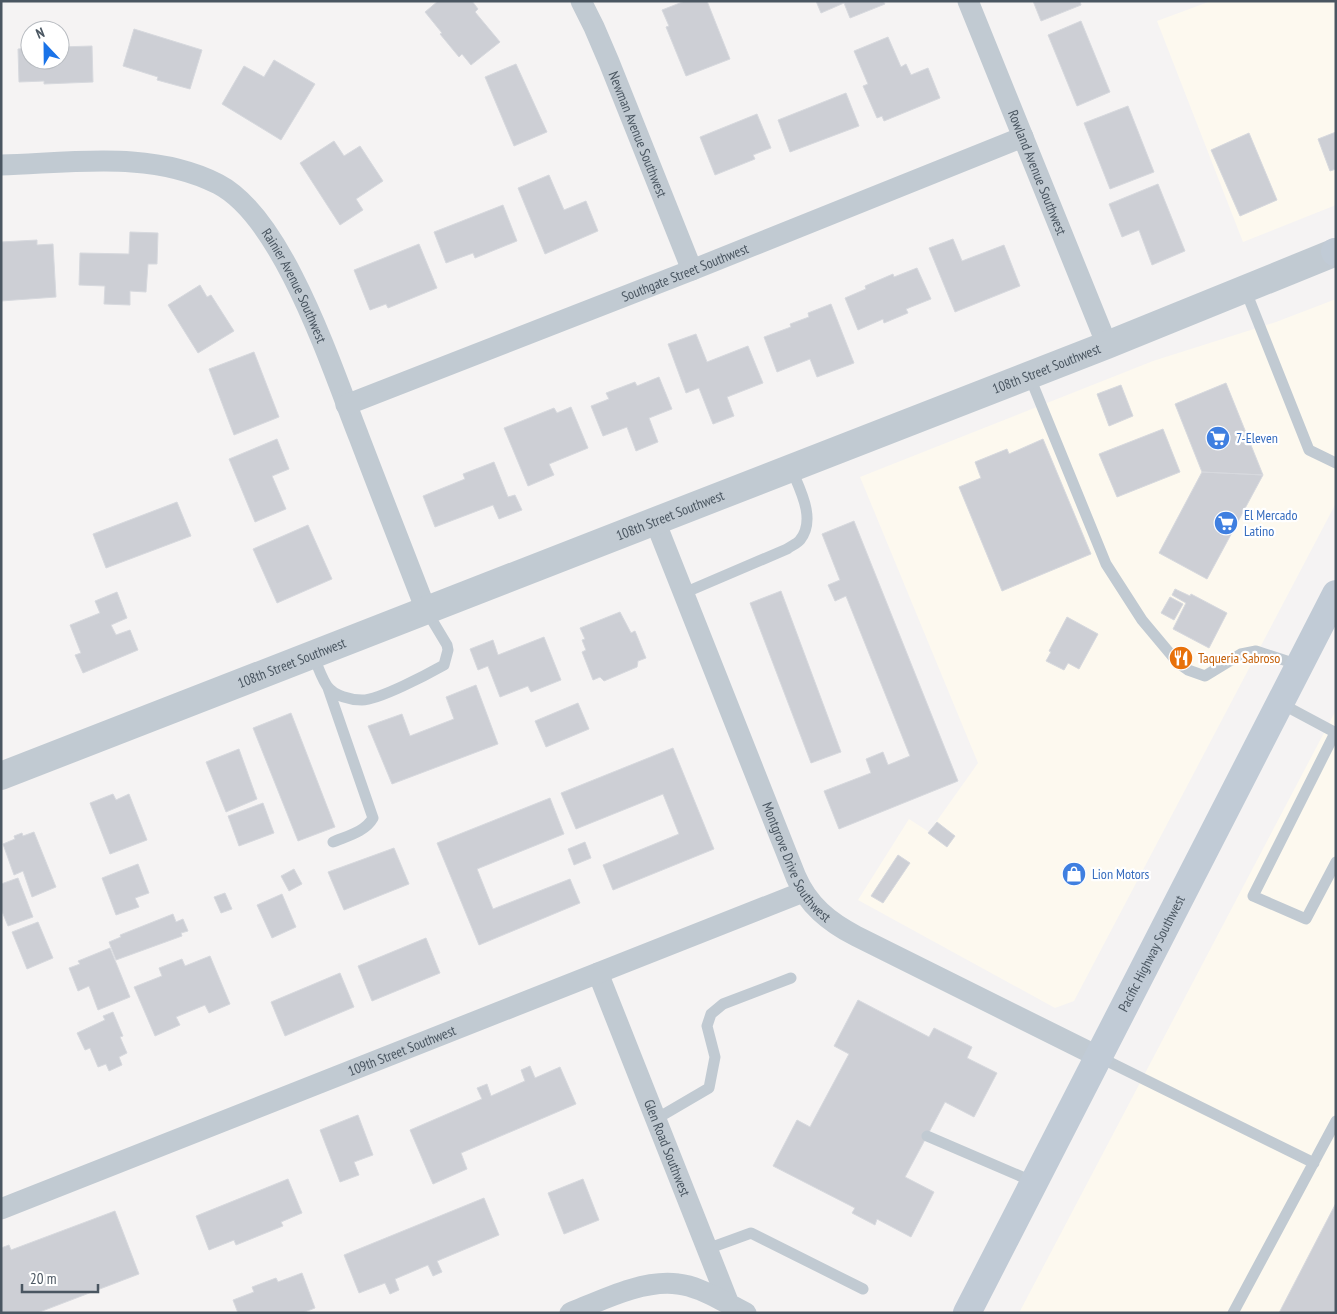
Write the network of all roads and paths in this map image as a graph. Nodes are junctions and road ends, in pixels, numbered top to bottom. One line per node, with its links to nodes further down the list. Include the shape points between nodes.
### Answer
1 (581, 1): 6 (street, Newman Avenue Southwest, via 609,62)
2 (968, 1): 3 (street, Rowland Avenue Southwest)
3 (1023, 137): 6 (street, Southgate Street Southwest); 8 (street, Rowland Avenue Southwest)
4 (1, 165): 10 (street, Rainier Avenue Southwest, via 84,161 155,164 196,174 232,192 252,212 275,244 302,297)
5 (1336, 252): 7 (street, 108th Street Southwest)
6 (692, 270): 10 (street, Southgate Street Southwest)
7 (1245, 289): 8 (street, 108th Street Southwest); 11 (lane, via 1309,450)
8 (1107, 345): 9 (street, 108th Street Southwest)
9 (1029, 375): 12 (street, 108th Street Southwest); 18 (lane, via 1106,564 1142,620 1178,662 1205,676 1241,654 1256,651)
10 (346, 405): 16 (street, Rainier Avenue Southwest)
11 (1336, 463)
12 (791, 468): 13 (street, 108th Street Southwest); 14 (lane, via 807,514 800,540 787,549)
13 (655, 521): 14 (street, Montgrove Drive Southwest); 16 (street, 108th Street Southwest)
14 (684, 593): 25 (street, Montgrove Drive Southwest)
15 (1336, 594): 18 (main road, Pacific Highway Southwest)
16 (426, 610): 17 (street, 108th Street Southwest); 19 (lane, via 447,645 444,665 425,676 363,700 342,697)
17 (313, 654): 19 (lane); 22 (street, 108th Street Southwest)
18 (1300, 665): 20 (main road, Pacific Highway Southwest)
19 (328, 688): 23 (lane, via 373,818 370,824 357,832)
20 (1280, 703): 21 (lane); 28 (main road, Pacific Highway Southwest)
21 (1336, 733): 24 (lane, via 1253,896 1306,919)
22 (1, 776)
23 (333, 842)
24 (1336, 862)
25 (803, 892): 26 (street, 109th Street Southwest); 28 (street, Montgrove Drive Southwest, via 819,911 847,931)
26 (598, 973): 29 (street, Glen Road Southwest); 34 (street, 109th Street Southwest)
27 (791, 978): 29 (lane, via 723,1004 711,1014 707,1026 715,1057 709,1088)
28 (1099, 1057): 32 (lane); 33 (main road, Pacific Highway Southwest)
29 (656, 1119): 35 (street, Glen Road Southwest)
30 (1336, 1121): 32 (lane)
31 (927, 1136): 33 (lane)
32 (1314, 1163): 40 (lane)
33 (1034, 1182): 39 (main road, Pacific Highway Southwest)
34 (1, 1210)
35 (708, 1250): 36 (lane, via 751,1233); 38 (street, Glen Road Southwest)
36 (863, 1288)
37 (584, 1310): 38 (street, via 632,1289 667,1283 690,1287)
38 (733, 1310)
39 (967, 1313)
40 (1233, 1313)

